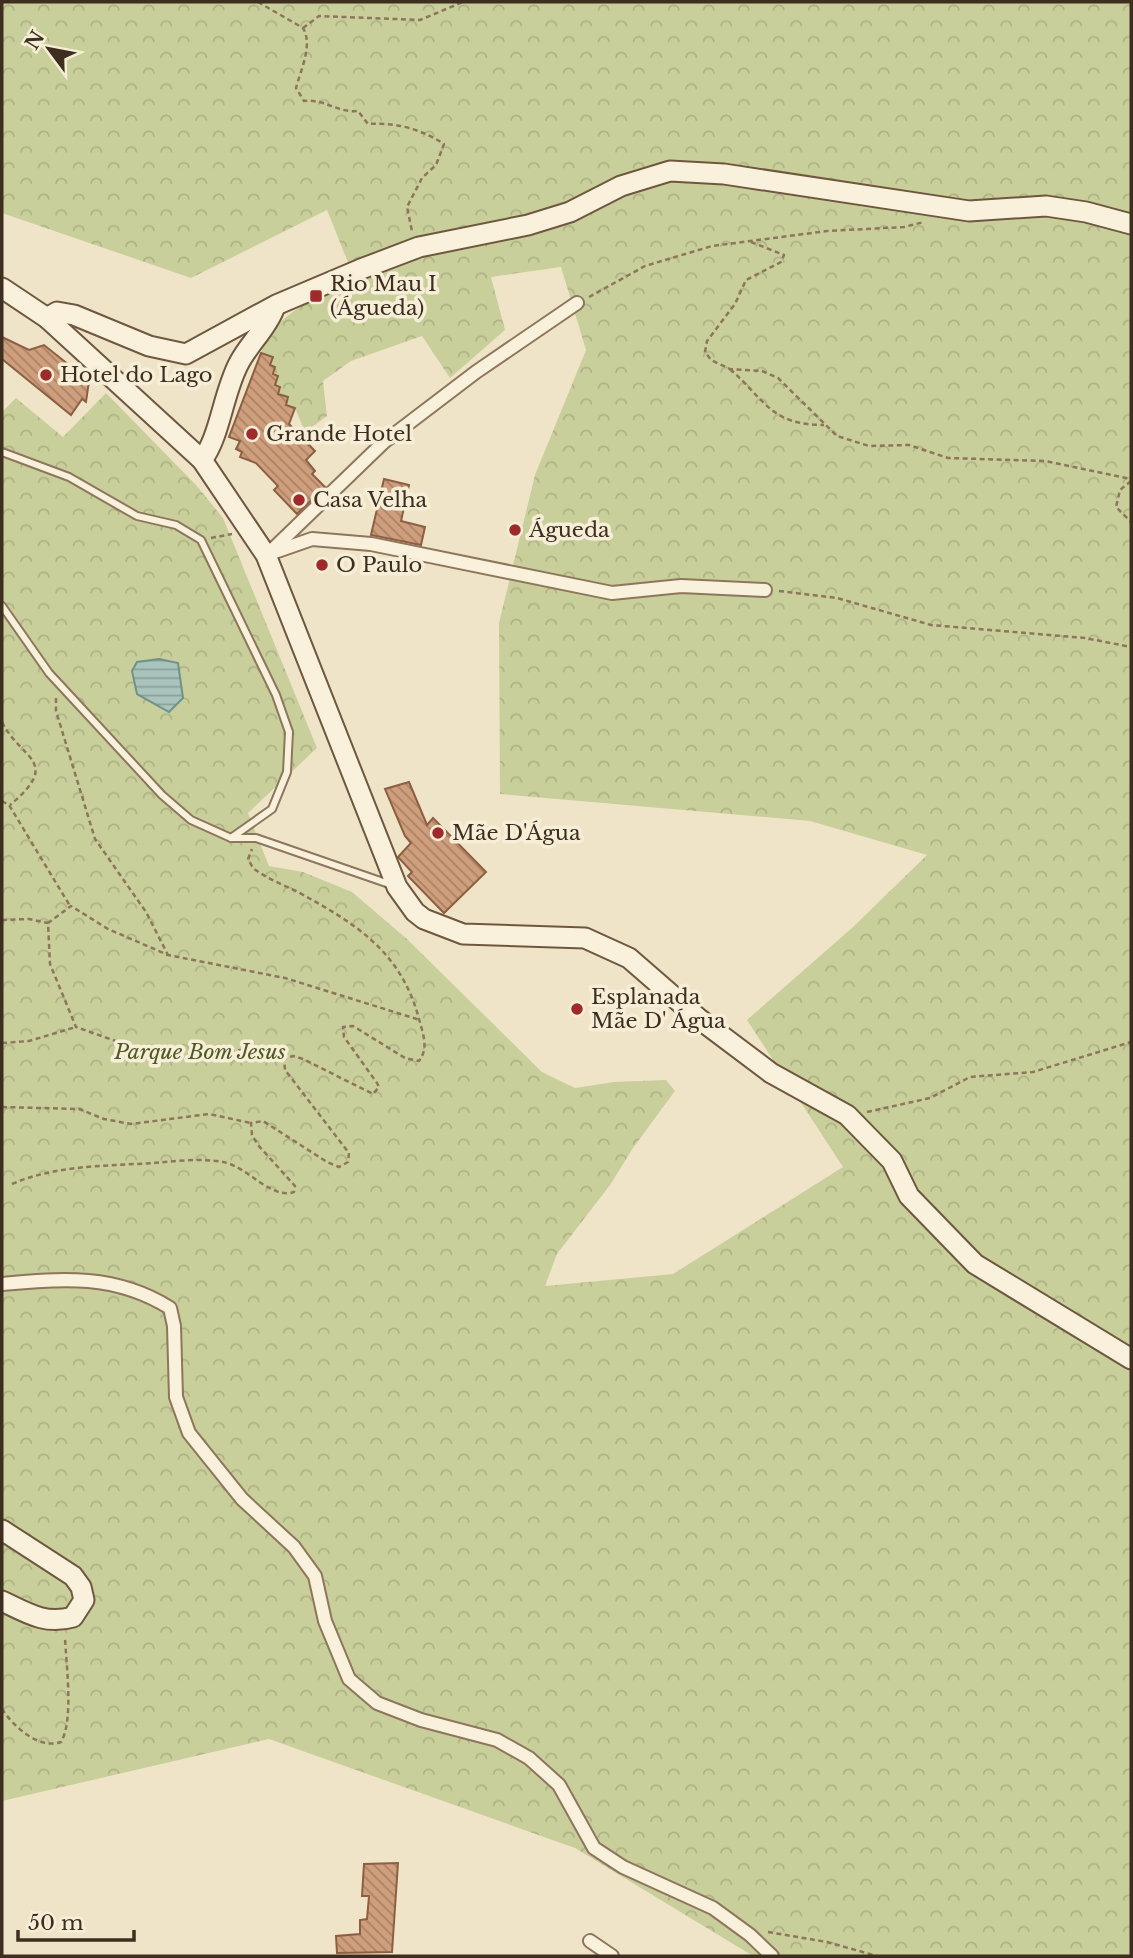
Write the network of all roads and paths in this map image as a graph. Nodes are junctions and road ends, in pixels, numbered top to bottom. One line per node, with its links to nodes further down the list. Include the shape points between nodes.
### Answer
1 (258, 2): 3 (path)
2 (463, 2): 3 (path, via 420,20 319,16)
3 (303, 28): 7 (path, via 308,48 296,88 304,101 321,100 346,112 358,111 368,124 424,131 444,144 436,165 422,178 407,208)
4 (930, 221): 6 (path)
5 (1131, 224): 7 (main road, via 1046,206 969,211 724,174 670,171 528,225)
6 (751, 242): 9 (path, via 712,246 645,266); 12 (path, via 784,255 781,262 746,280 735,304 707,341 705,352)
7 (419, 247): 10 (main road)
8 (7, 290): 11 (main road)
9 (577, 303): 20 (street, via 384,442)
10 (276, 305): 11 (main road, via 186,354 149,346 74,315 57,312); 15 (main road, via 237,365 222,401 211,449)
11 (47, 318): 15 (main road)
12 (730, 369): 13 (path, via 762,371 778,378); 13 (path, via 772,413 799,425)
13 (824, 425): 16 (path, via 837,436 869,446 909,445 948,458 1045,461)
14 (2, 452): 19 (lane, via 69,477 138,516 176,525)
15 (202, 460): 18 (main road)
16 (1131, 480): 17 (path, via 1120,490 1116,507)
17 (1131, 522)
18 (249, 530): 19 (path); 20 (main road)
19 (201, 540): 28 (lane, via 276,695 289,732 287,772 272,809)
20 (266, 555): 21 (street, via 312,539 371,544 612,593 681,586); 30 (main road)
21 (765, 590): 23 (path, via 837,598 931,625 1086,638)
22 (2, 606): 24 (lane)
23 (1131, 647)
24 (57, 681): 28 (lane, via 162,795 191,820); 34 (path, via 56,711 95,839 146,912)
25 (2, 722): 27 (path, via 7,733 29,751 36,768 30,788)
26 (2, 801): 27 (path)
27 (9, 805): 31 (path)
28 (230, 838): 29 (lane, via 256,838)
29 (271, 844): 30 (lane); 35 (path, via 254,845 248,859 253,868 343,918 379,945 400,969)
30 (397, 887): 41 (main road, via 424,919 463,934 585,938 610,947 771,1073)
31 (71, 906): 33 (path); 34 (path, via 108,929)
32 (2, 920): 33 (path)
33 (48, 923): 36 (path, via 50,964)
34 (168, 955): 35 (path, via 285,978)
35 (419, 1020): 39 (path, via 425,1046 419,1061 352,1026 343,1027 344,1037 379,1087 373,1094 303,1059)
36 (76, 1027): 38 (path, via 29,1041); 39 (path, via 144,1051 178,1055 253,1049)
37 (1131, 1042): 41 (path, via 1033,1072 970,1077 930,1097)
38 (2, 1043)
39 (284, 1059): 42 (path, via 285,1070 349,1153 348,1162 339,1167 263,1121)
40 (2, 1107): 42 (path, via 79,1109 131,1124 209,1114)
41 (847, 1115): 45 (main road, via 892,1161 909,1196 975,1264)
42 (251, 1124): 43 (path, via 258,1145 290,1181 294,1192 278,1193 249,1172 224,1162 194,1160 67,1169 34,1174)
43 (12, 1184)
44 (2, 1284): 50 (street, via 53,1278 124,1285 170,1308 176,1397 189,1433 242,1499 294,1547 315,1576 325,1621 349,1679 377,1703 498,1740 529,1758 559,1785 594,1848 623,1867 713,1908)
45 (1131, 1359)
46 (2, 1530): 48 (main road, via 73,1576 81,1587 84,1600 80,1609)
47 (2, 1601): 48 (main road, via 43,1620)
48 (65, 1619): 49 (path, via 67,1711 61,1742 52,1745 37,1740 10,1721)
49 (2, 1709)
50 (750, 1935): 53 (street); 54 (path, via 771,1932)
51 (590, 1941): 52 (street)
52 (612, 1956)
53 (772, 1956)
54 (877, 1956)

